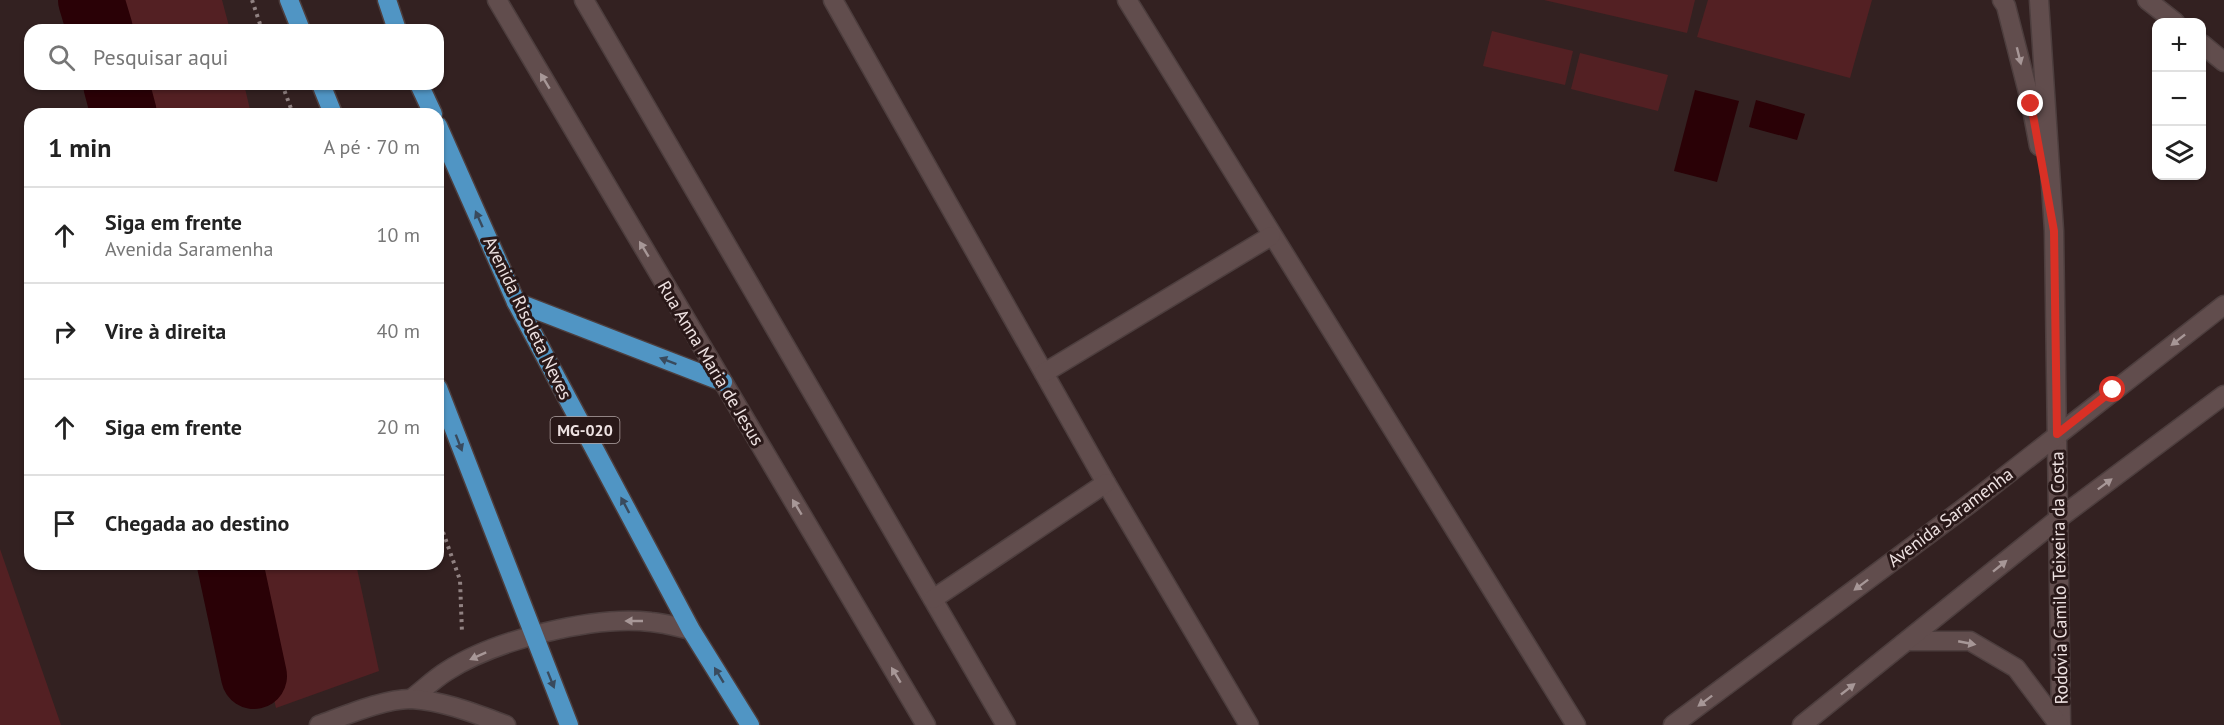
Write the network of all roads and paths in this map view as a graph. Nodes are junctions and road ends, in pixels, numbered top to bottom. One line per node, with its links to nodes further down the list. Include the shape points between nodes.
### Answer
1 (252, 0): 12 (path)
2 (289, 0): 13 (highway)
3 (387, 0): 14 (highway)
4 (497, 0): 29 (street, Rua Anna Maria de Jesus, one-way to 4)
5 (584, 0): 36 (street)
6 (833, 0): 28 (street)
7 (1127, 0): 25 (street)
8 (2002, 0): 24 (street, one-way to 24, via 2031,104)
9 (2039, 0): 24 (street, Rodovia Camilo Teixeira da Costa)
10 (2147, 0): 11 (street)
11 (2170, 18)
12 (260, 24)
13 (299, 24)
14 (395, 24)
15 (2206, 47): 16 (street)
16 (2224, 62)
17 (284, 90): 20 (path)
18 (323, 90): 21 (highway)
19 (422, 90): 22 (highway)
20 (291, 108)
21 (331, 108)
22 (430, 108)
23 (444, 140): 26 (highway, Avenida Risoleta Neves / MG-020, one-way to 23)
24 (2054, 231): 32 (street, Rodovia Camilo Teixeira da Costa)
25 (1271, 236): 28 (street); 50 (street)
26 (516, 302): 29 (highway, one-way to 26); 37 (highway, Avenida Risoleta Neves / MG-020, one-way to 26)
27 (2224, 304): 32 (street, Avenida Saramenha, one-way to 32)
28 (1044, 374): 33 (street)
29 (723, 382): 47 (street, Rua Anna Maria de Jesus, one-way to 29)
30 (2224, 395): 34 (street, one-way to 30)
31 (444, 404): 38 (highway, one-way to 38)
32 (2057, 434): 34 (street, Rodovia Camilo Teixeira da Costa); 51 (street, Avenida Saramenha, one-way to 51)
33 (1106, 483): 36 (street); 49 (street)
34 (2058, 519): 39 (street, one-way to 34); 52 (street, Rodovia Camilo Teixeira da Costa)
35 (444, 535): 40 (path, via 460,580)
36 (933, 599): 48 (street)
37 (691, 630): 38 (street, one-way to 38, via 650,621 610,621); 46 (highway, Avenida Risoleta Neves / MG-020, one-way to 37)
38 (533, 636): 40 (street, one-way to 40); 45 (highway, one-way to 45)
39 (1909, 641): 42 (street, one-way to 39); 52 (street, one-way to 52, via 1971,641 2016,668)
40 (462, 663): 41 (street)
41 (411, 699): 43 (street, via 377,705); 44 (street, via 460,708)
42 (1804, 724)
43 (319, 725)
44 (506, 725)
45 (569, 725)
46 (750, 725)
47 (926, 725)
48 (1006, 725)
49 (1249, 725)
50 (1576, 725)
51 (1674, 725)
52 (2060, 725)

